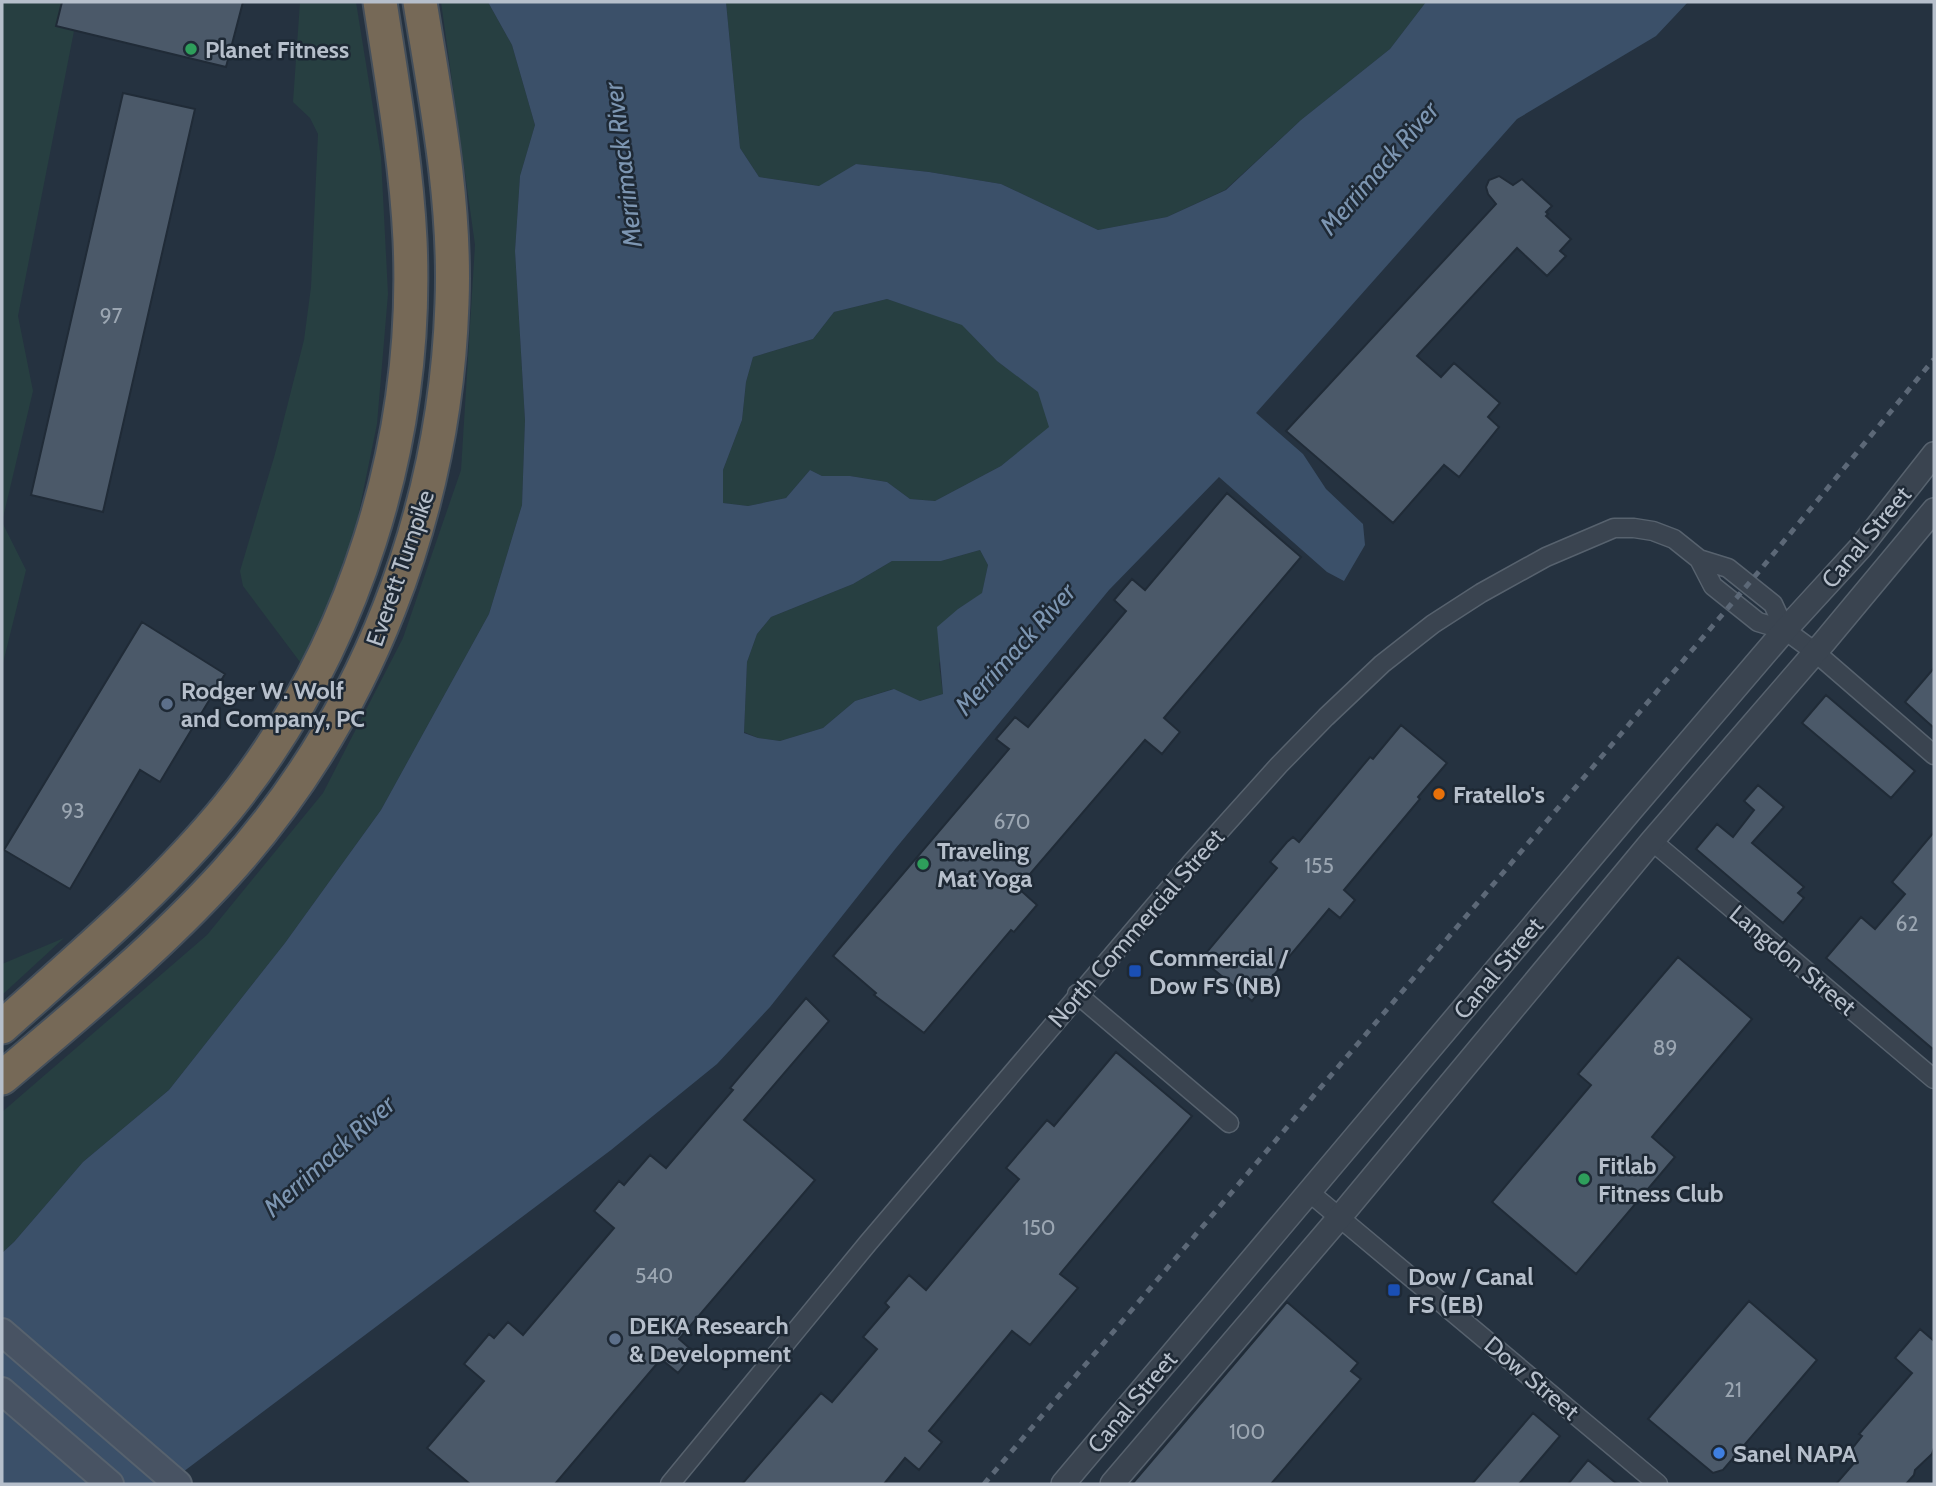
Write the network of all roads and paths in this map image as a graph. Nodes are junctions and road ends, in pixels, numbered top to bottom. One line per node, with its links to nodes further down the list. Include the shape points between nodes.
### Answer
1 (380, 2): 10 (highway, Everett Turnpike, via 404,160 411,289 398,429 362,564 305,693 248,781 164,879)
2 (420, 2): 11 (highway, Everett Turnpike, via 445,162 453,302 439,440 424,508 377,639 312,762 226,873 127,971)
3 (1934, 454): 5 (street, Canal Street, via 1861,547)
4 (1934, 510): 6 (street, Canal Street)
5 (1785, 630): 6 (street, North Commercial Street); 9 (street, North Commercial Street, via 1758,622 1713,586 1699,559 1674,539 1653,531 1614,528 1546,557 1433,624 1382,664 1279,765); 14 (street, Canal Street)
6 (1815, 652): 7 (street, North Commercial Street); 8 (street, Canal Street)
7 (1934, 755)
8 (1653, 841): 12 (street, Langdon Street); 15 (street, Canal Street)
9 (1077, 994): 13 (street); 20 (street, North Commercial Street)
10 (2, 1027)
11 (2, 1078)
12 (1934, 1079)
13 (1229, 1123)
14 (1309, 1192): 15 (street, Dow Street); 21 (street, Canal Street)
15 (1339, 1218): 22 (street, Canal Street); 23 (street, Dow Street)
16 (2, 1332): 19 (main road)
17 (2, 1391): 18 (main road)
18 (110, 1484)
19 (178, 1484)
20 (670, 1484)
21 (1063, 1484)
22 (1112, 1484)
23 (1658, 1484)

